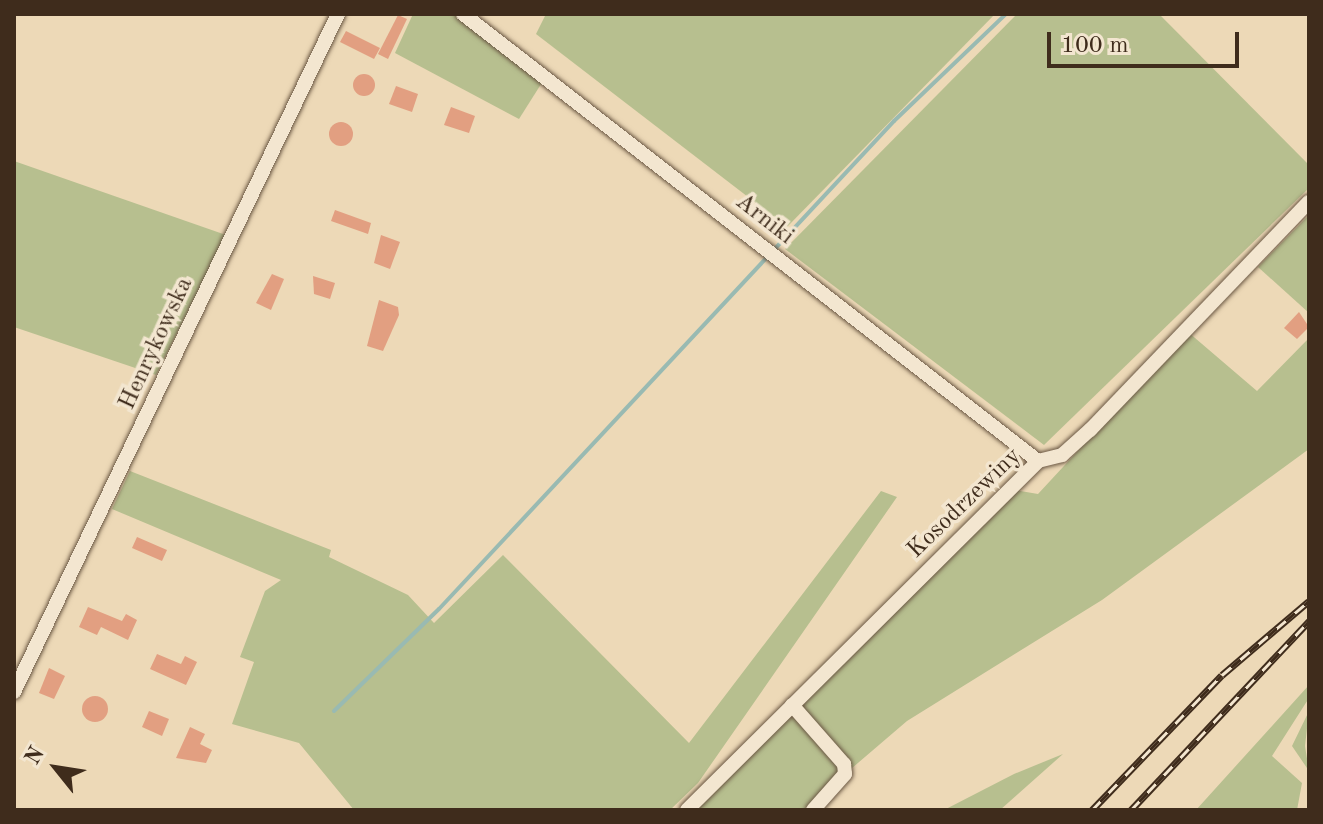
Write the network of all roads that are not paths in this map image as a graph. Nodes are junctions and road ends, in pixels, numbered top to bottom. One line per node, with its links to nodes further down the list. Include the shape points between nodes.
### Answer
1 (338, 14): 5 (street, Henrykowska)
2 (463, 14): 4 (street, Arniki)
3 (1309, 202): 4 (street, Kosodrzewiny, via 1090,430 1062,455)
4 (1038, 461): 6 (street, Kosodrzewiny)
5 (14, 692)
6 (792, 705): 7 (street, Kosodrzewiny); 8 (street, via 844,764 845,774)
7 (687, 810)
8 (813, 810)

